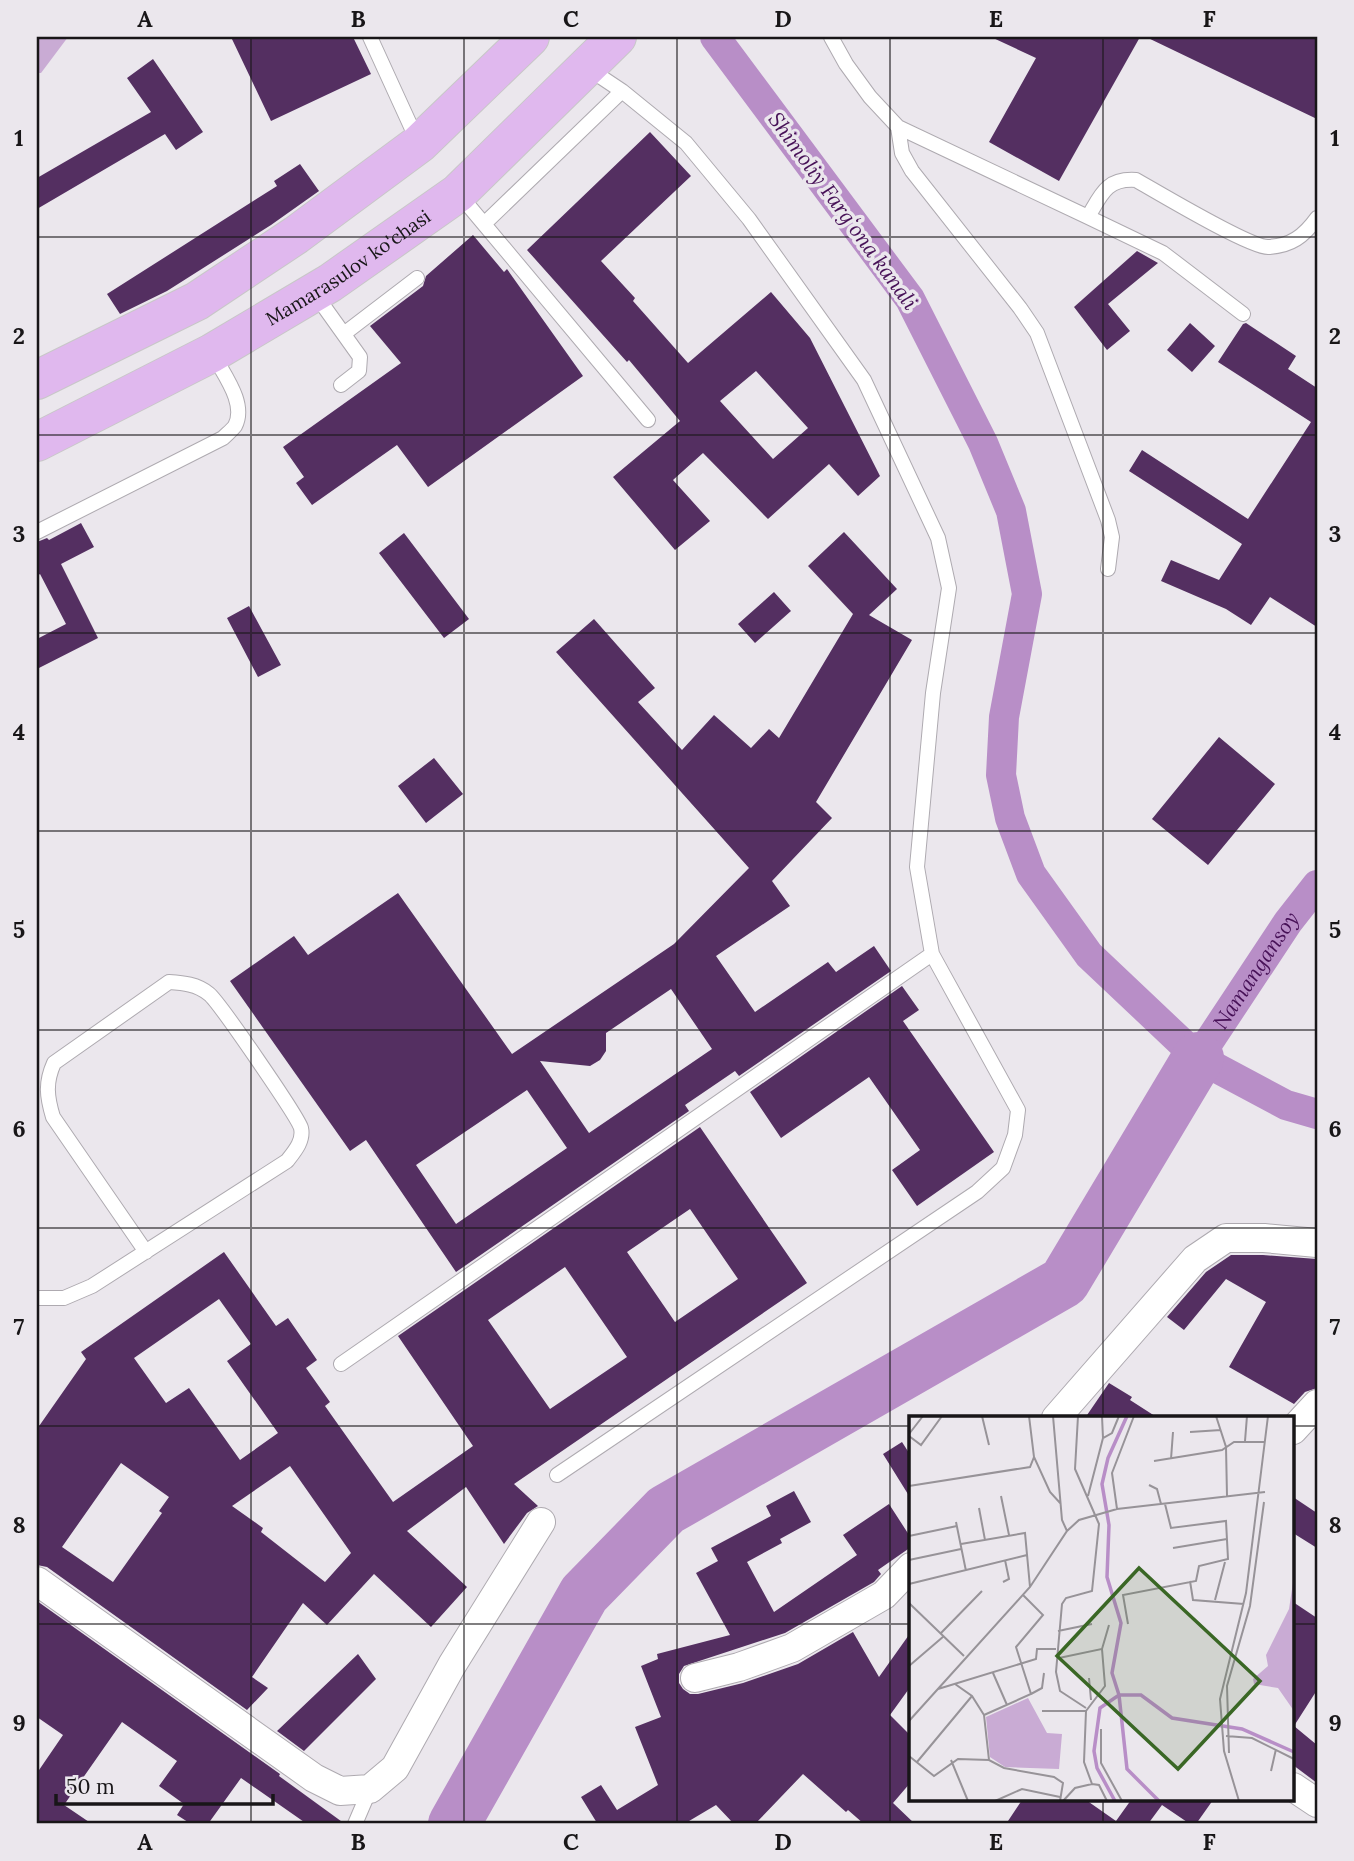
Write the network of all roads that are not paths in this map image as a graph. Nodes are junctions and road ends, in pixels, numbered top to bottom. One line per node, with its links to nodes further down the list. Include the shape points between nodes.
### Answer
1 (370, 37): 7 (lane)
2 (530, 37): 7 (main road)
3 (831, 37): 6 (lane, via 870,97)
4 (603, 51): 5 (lane); 8 (main road, Mamarasulov ko'chasi)
5 (622, 90): 11 (lane); 23 (lane, via 686,143 750,219 825,323 864,380 938,538 949,588 933,693 917,867)
6 (898, 127): 9 (lane); 22 (lane, via 902,153 912,171 1037,333 1108,520 1112,537)
7 (419, 144): 17 (main road, via 197,301)
8 (458, 193): 11 (lane); 13 (main road, Mamarasulov ko'chasi)
9 (1088, 217): 10 (lane, via 1105,189 1136,180 1265,247 1287,245 1305,234); 14 (lane, via 1163,253)
10 (1317, 218)
11 (484, 225): 19 (lane)
12 (417, 278): 15 (lane)
13 (314, 292): 15 (lane); 16 (main road, Mamarasulov ko'chasi)
14 (1243, 314)
15 (345, 333): 18 (lane, via 361,365)
16 (212, 353): 20 (main road, Mamarasulov ko'chasi); 21 (lane, via 235,396 235,426 223,438)
17 (37, 380)
18 (341, 385)
19 (648, 420)
20 (37, 442)
21 (37, 532)
22 (1108, 569)
23 (932, 954): 27 (lane); 31 (lane, via 1018,1110 1003,1168 977,1192)
24 (1317, 1242): 29 (street, via 1226,1238 1205,1252)
25 (146, 1252): 25 (lane, via 287,1161 299,1145 301,1128 222,1009 209,994 189,983 169,982 54,1063 48,1076 47,1094 54,1117); 26 (lane, via 64,1298)
26 (37, 1298)
27 (341, 1364)
28 (1317, 1404): 30 (street)
29 (1058, 1416)
30 (1294, 1429)
31 (557, 1475)
32 (541, 1522): 37 (street, via 452,1665 395,1768)
33 (909, 1569): 35 (street, via 884,1595 792,1648)
34 (37, 1581): 37 (street, via 314,1778 340,1791)
35 (695, 1678)
36 (1294, 1788): 38 (street)
37 (370, 1789): 39 (lane)
38 (1317, 1803)
39 (355, 1824)

